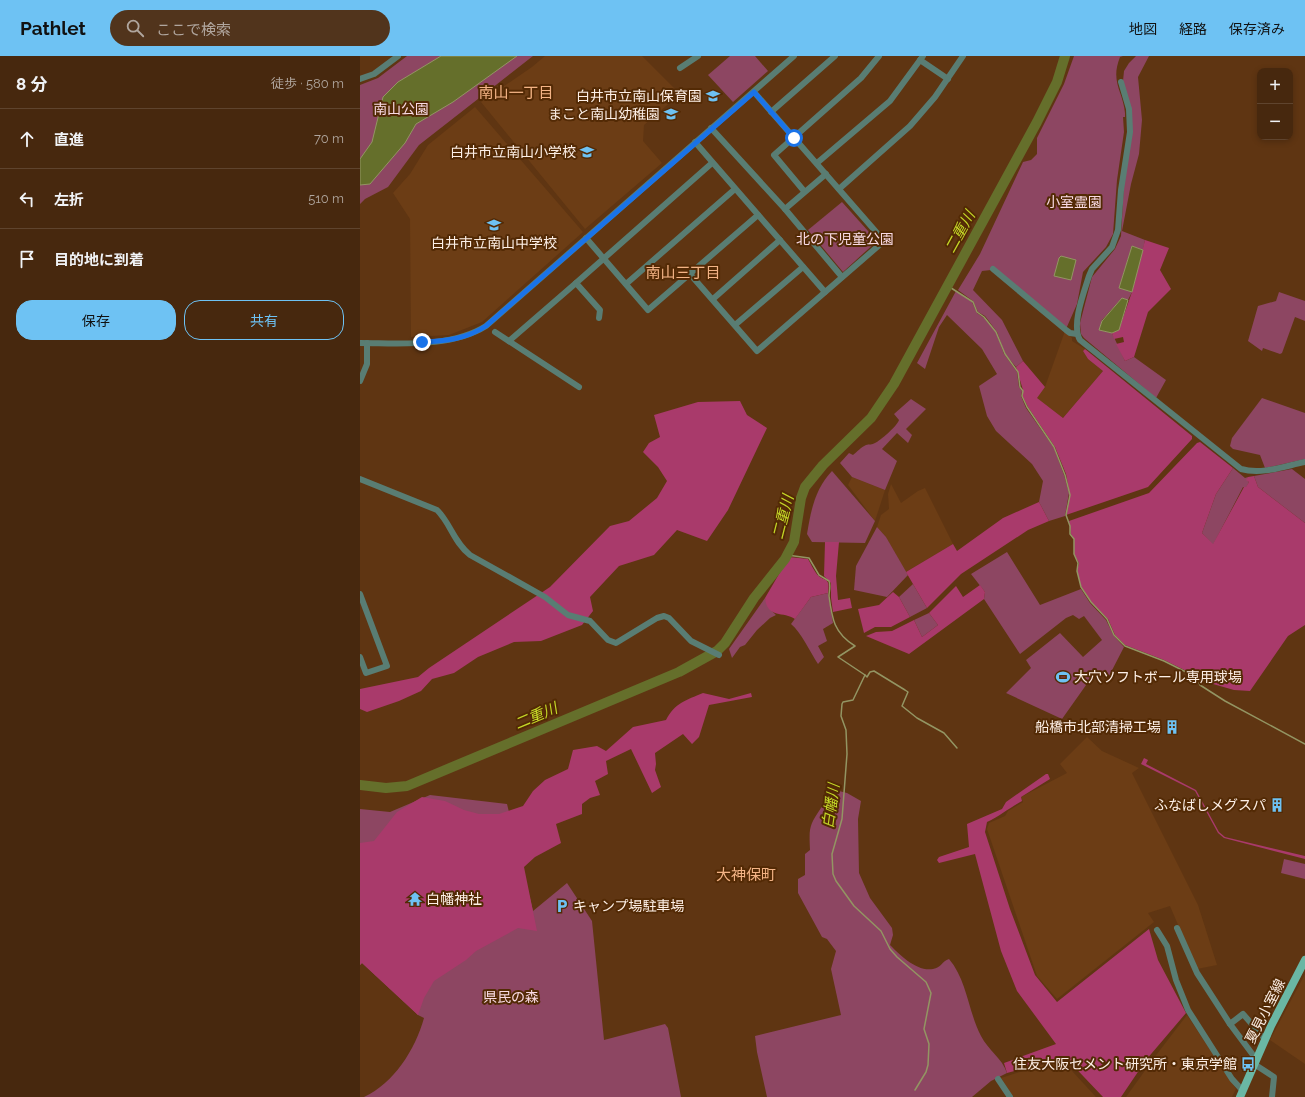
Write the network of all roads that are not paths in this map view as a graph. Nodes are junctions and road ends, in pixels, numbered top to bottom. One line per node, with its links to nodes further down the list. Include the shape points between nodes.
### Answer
1 (398, 56): 9 (street, via 374,74)
2 (698, 56): 8 (street)
3 (794, 56): 12 (street)
4 (835, 56): 13 (street)
5 (879, 56): 15 (street, via 861,78)
6 (963, 56): 10 (street)
7 (922, 58): 10 (street); 18 (street, via 890,101)
8 (680, 68)
9 (360, 78)
10 (948, 79): 21 (street, via 910,126)
11 (1121, 82): 39 (street, via 1129,109 1130,132 1118,230 1112,247 1089,276 1077,322)
12 (754, 92): 13 (street); 14 (street)
13 (772, 112): 15 (street)
14 (711, 128): 16 (street); 23 (street)
15 (794, 138): 18 (street); 22 (street, via 774,155)
16 (695, 142): 17 (street); 25 (street)
17 (712, 162): 20 (street); 27 (street)
18 (817, 163): 19 (street)
19 (826, 174): 21 (street); 22 (street)
20 (735, 189): 24 (street); 33 (street)
21 (839, 189): 31 (street, via 884,241)
22 (804, 191): 23 (street)
23 (785, 209): 31 (street)
24 (758, 214): 26 (street); 30 (street)
25 (586, 238): 27 (street); 42 (street, via 475,333 444,341)
26 (780, 240): 28 (street); 35 (street)
27 (603, 259): 32 (street); 33 (street)
28 (803, 267): 34 (street); 37 (street)
29 (993, 269): 39 (street, via 1066,330)
30 (690, 274): 33 (street, via 648,310); 35 (street)
31 (842, 277): 34 (street)
32 (576, 283): 36 (street, via 600,310); 40 (street)
33 (626, 284)
34 (825, 292): 37 (street, via 757,351)
35 (713, 299): 37 (street)
36 (599, 318)
37 (735, 325)
38 (495, 332): 40 (street)
39 (1077, 334): 46 (street, via 1080,340 1241,469 1250,472 1260,471)
40 (509, 341): 45 (street)
41 (360, 343): 42 (street)
42 (367, 343): 43 (street)
43 (363, 367): 44 (street)
44 (360, 381)
45 (579, 387)
46 (1305, 462)
47 (360, 479): 49 (street, via 437,510 459,545 470,555 545,597 568,615 590,621 608,640 616,643 664,616 691,641)
48 (360, 594): 50 (street, via 387,666 366,673)
49 (719, 655)
50 (360, 657)
51 (1177, 928): 54 (street, via 1197,973)
52 (1157, 930): 58 (street, via 1167,946 1176,980 1188,1010)
53 (1305, 960): 55 (main road, 夏見小室線)
54 (1230, 1024): 55 (street, via 1243,1014); 56 (street)
55 (1265, 1039): 56 (main road, 夏見小室線)
56 (1255, 1062): 58 (main road, 夏見小室線); 60 (street, via 1274,1077)
57 (998, 1079): 59 (street)
58 (1241, 1094)
59 (1010, 1097)
60 (1272, 1097)

